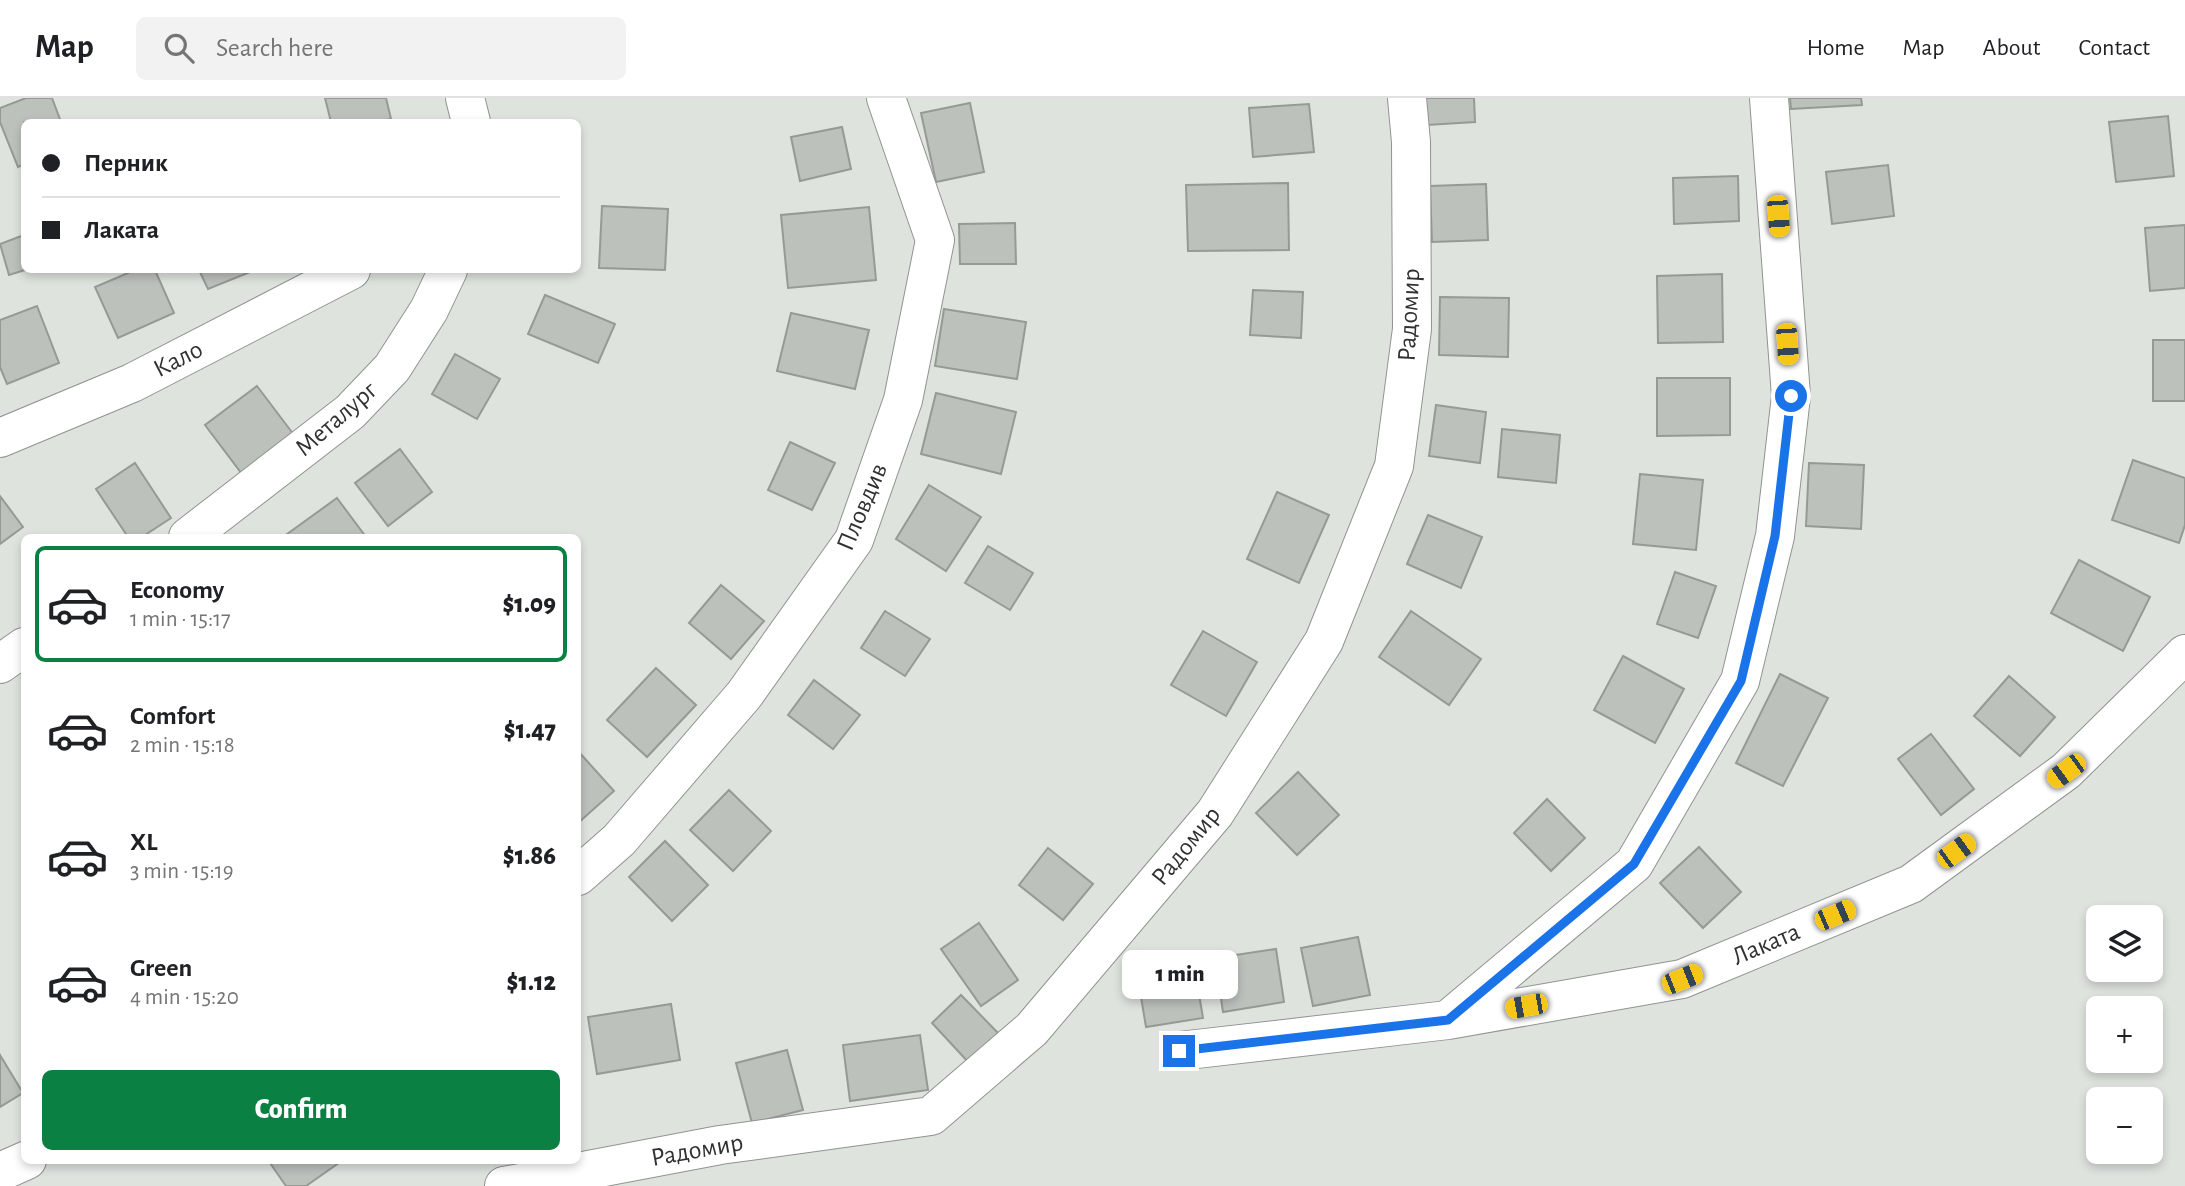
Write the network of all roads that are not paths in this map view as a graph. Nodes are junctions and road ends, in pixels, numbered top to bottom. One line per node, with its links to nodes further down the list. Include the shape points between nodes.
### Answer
1 (465, 98): 5 (street)
2 (886, 98): 13 (street, Пловдив, via 935,240 903,400 854,540 744,695 618,840)
3 (1407, 98): 18 (street, Радомир, via 1412,329 1394,466 1324,641 1215,813 1032,1029 931,1116 720,1145)
4 (1769, 98): 14 (street, via 1791,396 1775,536 1741,681 1634,864)
5 (470, 119)
6 (345, 273): 8 (street, Кало, via 132,383)
7 (446, 273): 9 (street, Металург, via 429,310 392,368 351,412)
8 (0, 438)
9 (192, 534)
10 (21, 649): 12 (street)
11 (2185, 653): 14 (street, Лаката, via 2066,771 1911,884 1682,979)
12 (0, 664)
13 (581, 873)
14 (1448, 1020): 15 (street, Лаката)
15 (1179, 1051)
16 (21, 1163): 17 (street)
17 (0, 1172)
18 (504, 1186)

